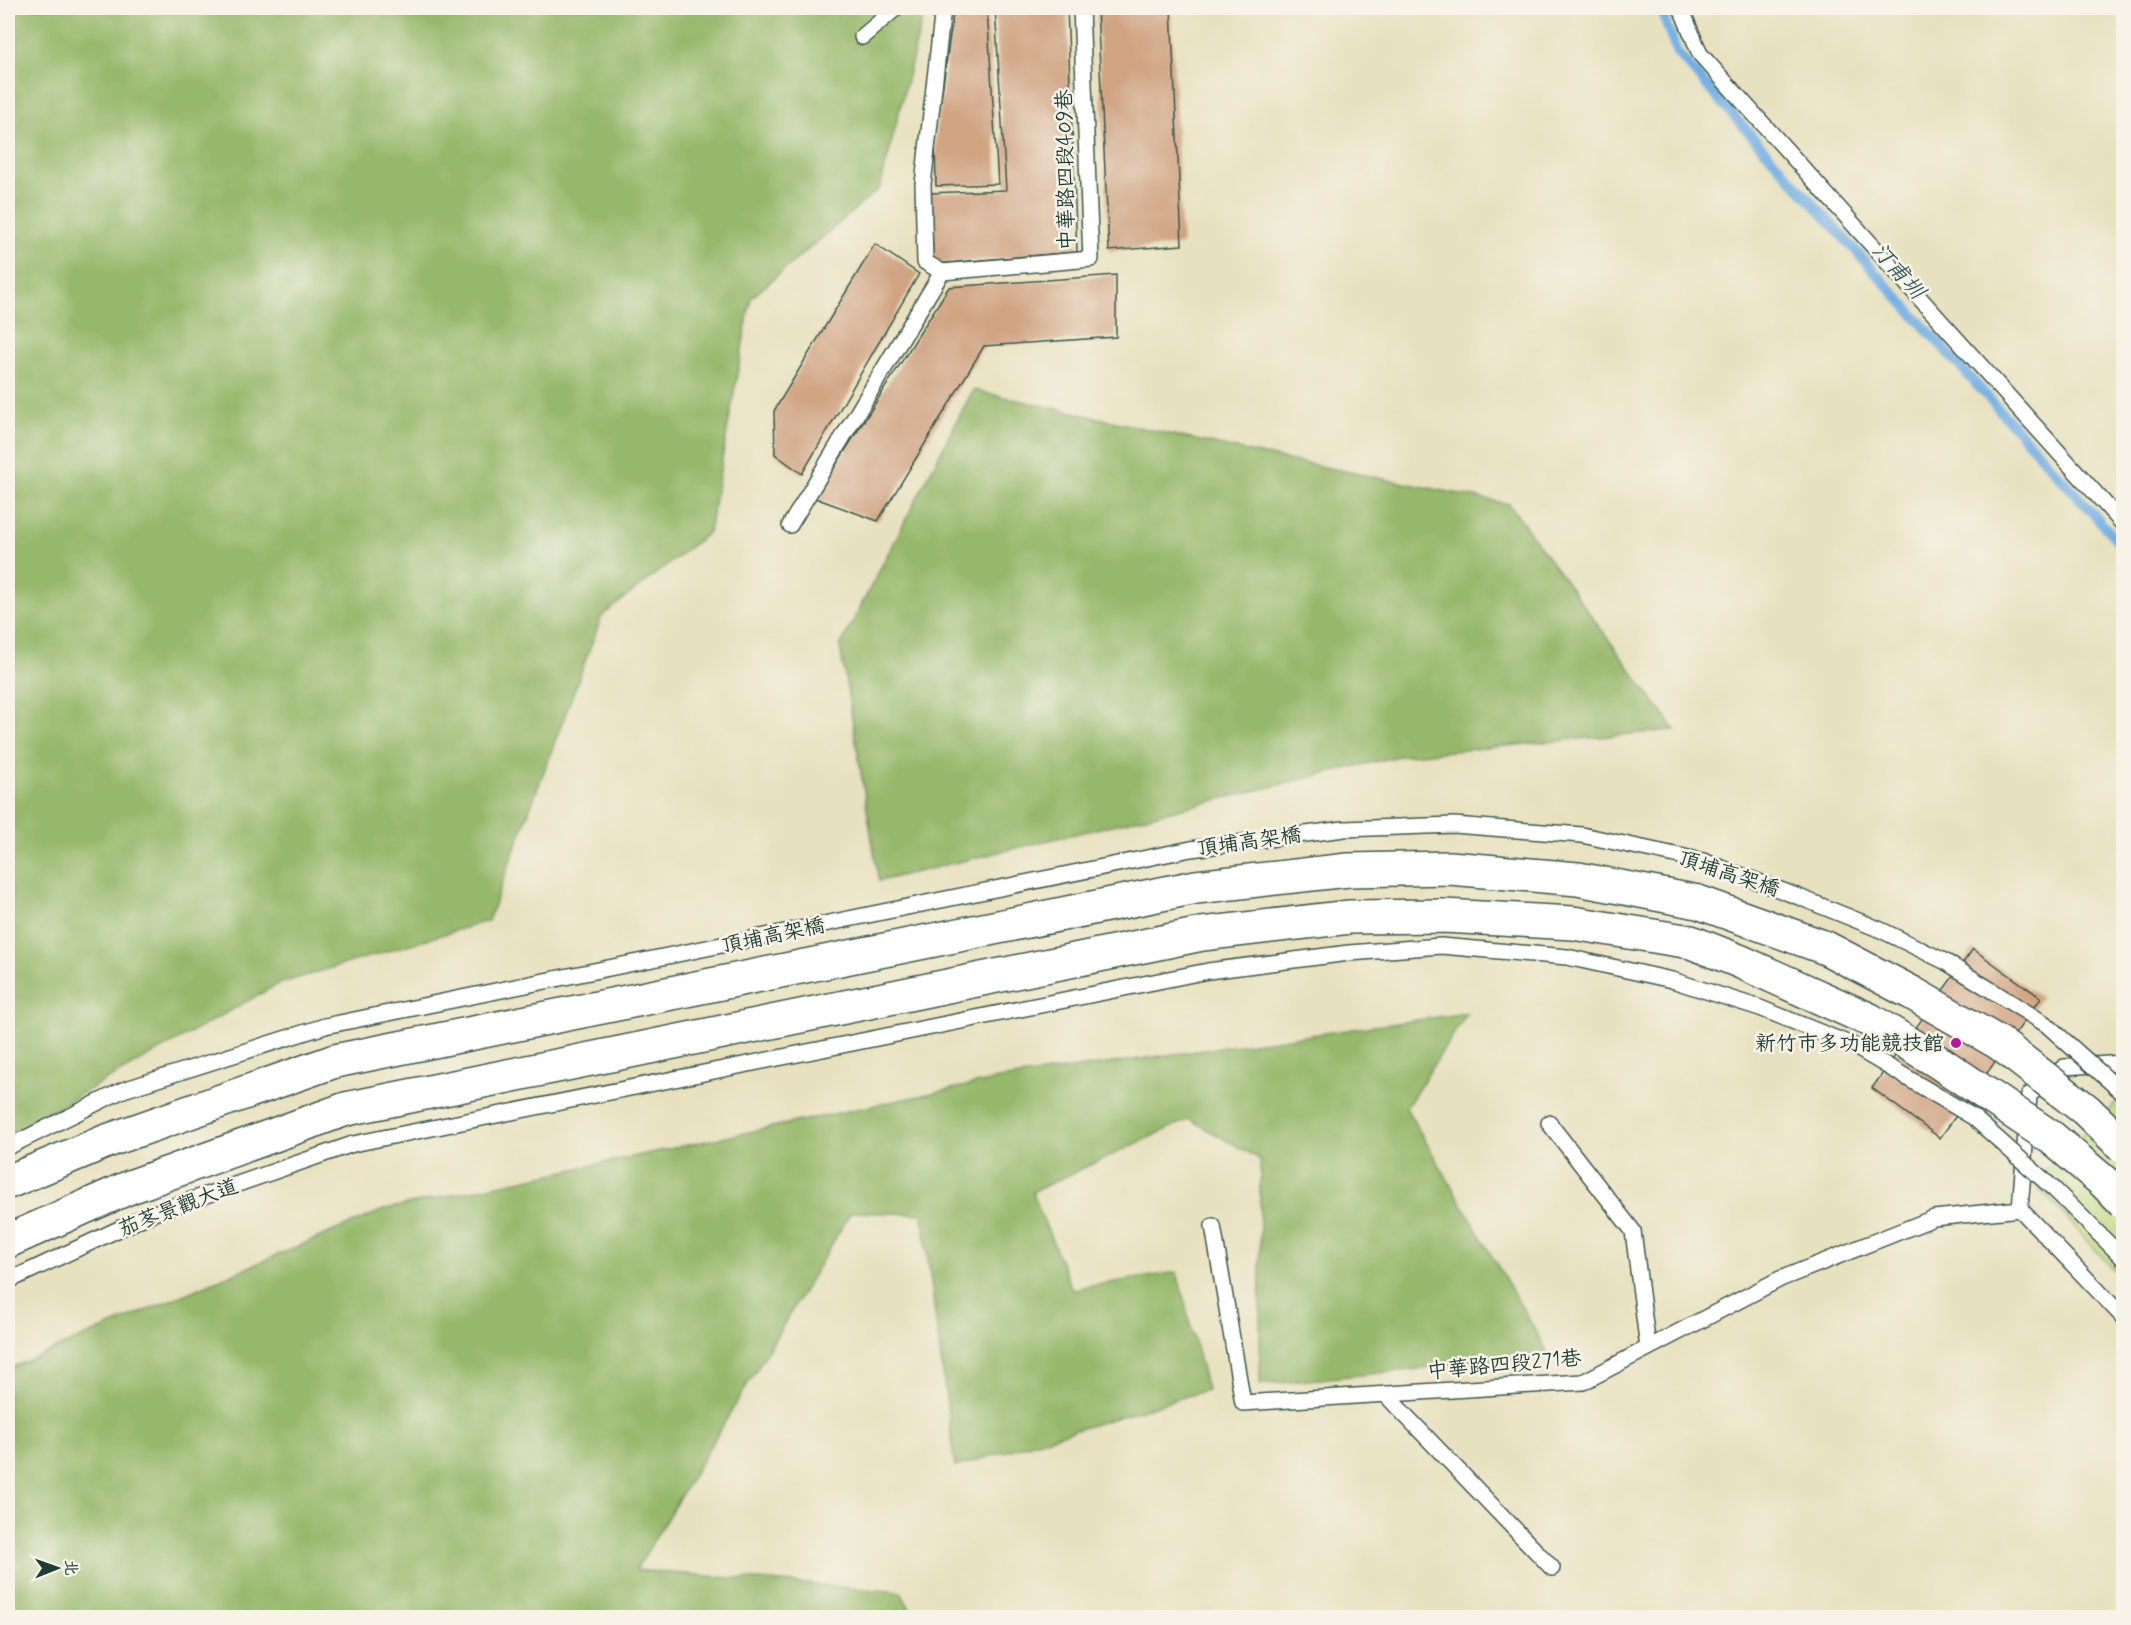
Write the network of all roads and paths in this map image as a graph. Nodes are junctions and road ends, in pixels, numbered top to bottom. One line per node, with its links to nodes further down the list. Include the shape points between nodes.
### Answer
1 (896, 8): 5 (lane)
2 (943, 8): 6 (lane, via 923,184 925,261)
3 (1081, 8): 6 (lane, 中華路四段409巷, via 1091,259)
4 (1681, 8): 8 (lane, via 1700,54)
5 (862, 37)
6 (942, 272): 7 (lane)
7 (790, 525)
8 (2124, 525)
9 (2124, 1063): 16 (lane, via 2064,1067 2029,1095)
10 (2124, 1094): 12 (lane, 頂埔高架橋, bridge, via 2047,1025 1946,962 1799,897 1703,861 1593,837 1454,825 1344,829 1191,849 325,1026 123,1090)
11 (1549, 1124): 22 (lane, via 1634,1231)
12 (8, 1147)
13 (2124, 1147): 14 (street, 頂埔高架橋, bridge, via 2086,1110 1999,1043 1826,948 1698,902 1578,879 1450,868 1348,870 1196,887 335,1061 107,1141)
14 (8, 1182)
15 (2124, 1203): 18 (street, 茄苳景觀大道, bridge, via 2052,1138 1870,1020 1691,942 1573,923 1443,916 1350,917 1202,934 346,1109 130,1187)
16 (2020, 1209): 21 (lane); 22 (lane, 中華路四段271巷, via 1934,1218 1780,1279)
17 (1214, 1226): 23 (lane, 中華路四段271巷, via 1243,1403)
18 (8, 1241)
19 (2124, 1259): 20 (lane, 茄苳景觀大道, bridge, via 1973,1117 1852,1045 1760,1008 1671,980 1567,957 1441,946 1208,971 354,1144 150,1214)
20 (8, 1281)
21 (2124, 1318)
22 (1648, 1348): 23 (lane, 中華路四段271巷, via 1583,1382)
23 (1386, 1394): 24 (lane)
24 (1552, 1568)

